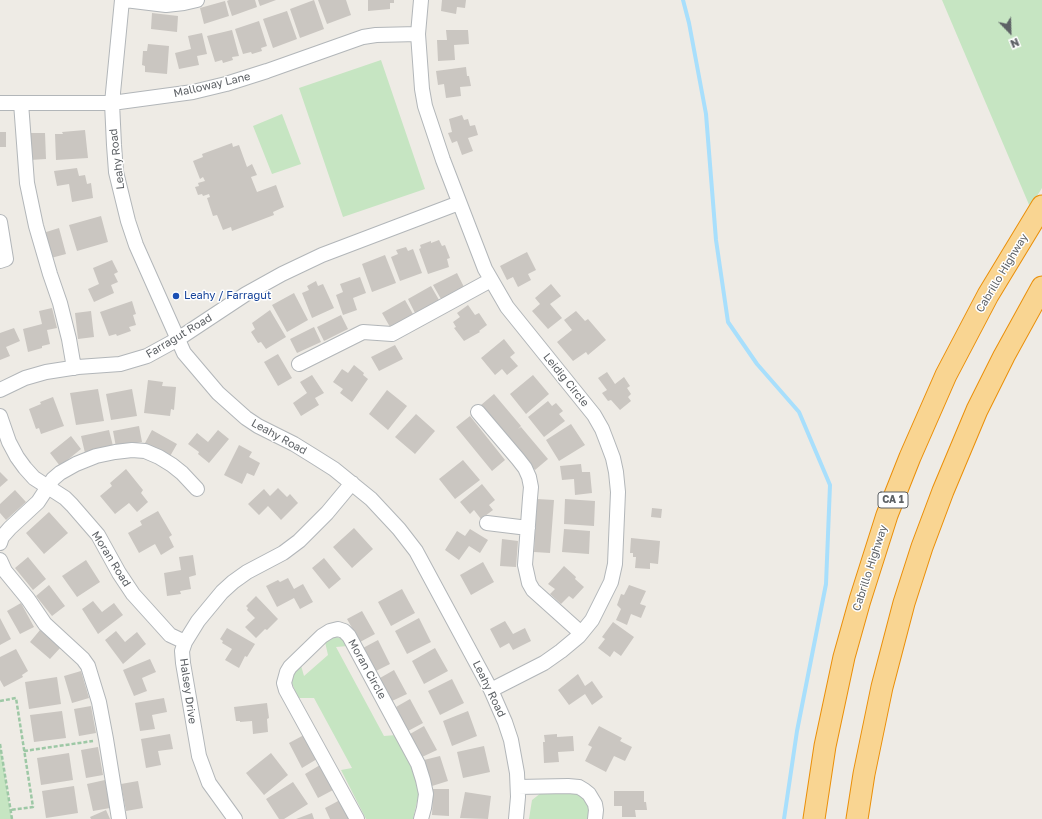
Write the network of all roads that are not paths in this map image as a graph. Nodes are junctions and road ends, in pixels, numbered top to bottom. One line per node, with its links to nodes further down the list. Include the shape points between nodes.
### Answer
1 (122, 0): 8 (street, Leahy Road)
2 (125, 0): 3 (street, via 166,5)
3 (197, 0)
4 (421, 0): 5 (street, Leidig Circle)
5 (418, 34): 8 (street, Malloway Lane, via 363,37 226,84 193,92); 9 (street, Leidig Circle, via 421,81 426,106)
6 (0, 103): 7 (street, Malloway Lane)
7 (21, 103): 8 (street, Malloway Lane); 17 (street, via 27,183 36,226 60,303)
8 (112, 103): 15 (street, Leahy Road, via 116,172 128,221)
9 (459, 203): 13 (street, Leidig Circle); 15 (street, Farragut Road, via 322,255 282,274 246,294)
10 (1042, 206): 38 (highway, Cabrillo Highway / CA 1, via 988,295 949,368 887,515 844,657)
11 (0, 222): 12 (street, via 6,259)
12 (0, 261)
13 (491, 280): 16 (street, via 392,334 363,332); 28 (street, Leidig Circle, via 519,323 594,415 613,458 618,492 615,564 611,582 603,599 592,620)
14 (1042, 287): 39 (highway, via 978,410 922,547 882,687)
15 (178, 339): 17 (street, Farragut Road, via 135,360 120,364); 21 (street, Leahy Road, via 194,367 231,407 258,426 315,457)
16 (299, 364)
17 (74, 368): 18 (street, Farragut Road, via 25,378)
18 (0, 390)
19 (478, 412): 25 (street, via 518,459 529,477)
20 (0, 416): 22 (street, Moran Road, via 17,457 34,478)
21 (352, 483): 29 (street, Halsey Drive, via 299,541 283,553 247,572 222,592 198,621); 30 (street, Leahy Road, via 371,499 416,551)
22 (48, 487): 23 (street, via 60,473 76,464 96,456 132,450 145,451 159,457 182,473); 26 (street, via 38,502 2,537); 29 (street, Moran Road, via 65,498 98,535 133,594 170,634)
23 (197, 489)
24 (487, 523): 25 (street)
25 (528, 528): 28 (street, via 525,565 529,583 536,593)
26 (0, 543)
27 (0, 560): 32 (street, via 5,571 45,624 88,666 99,702)
28 (581, 633): 30 (street, Leidig Circle, via 544,663)
29 (185, 642): 33 (street, Halsey Drive, via 182,651 183,663 199,756 209,783)
30 (491, 690): 31 (street, Leahy Road, via 511,740)
31 (518, 787): 36 (street, Leahy Road); 37 (street, via 579,787 589,794 595,804)
32 (119, 819)
33 (236, 819)
34 (357, 819): 35 (street, Moran Circle, via 284,683 290,667 322,636 338,629 349,636 418,764 426,794)
35 (421, 819)
36 (516, 819)
37 (594, 819)
38 (814, 819)
39 (857, 819)

